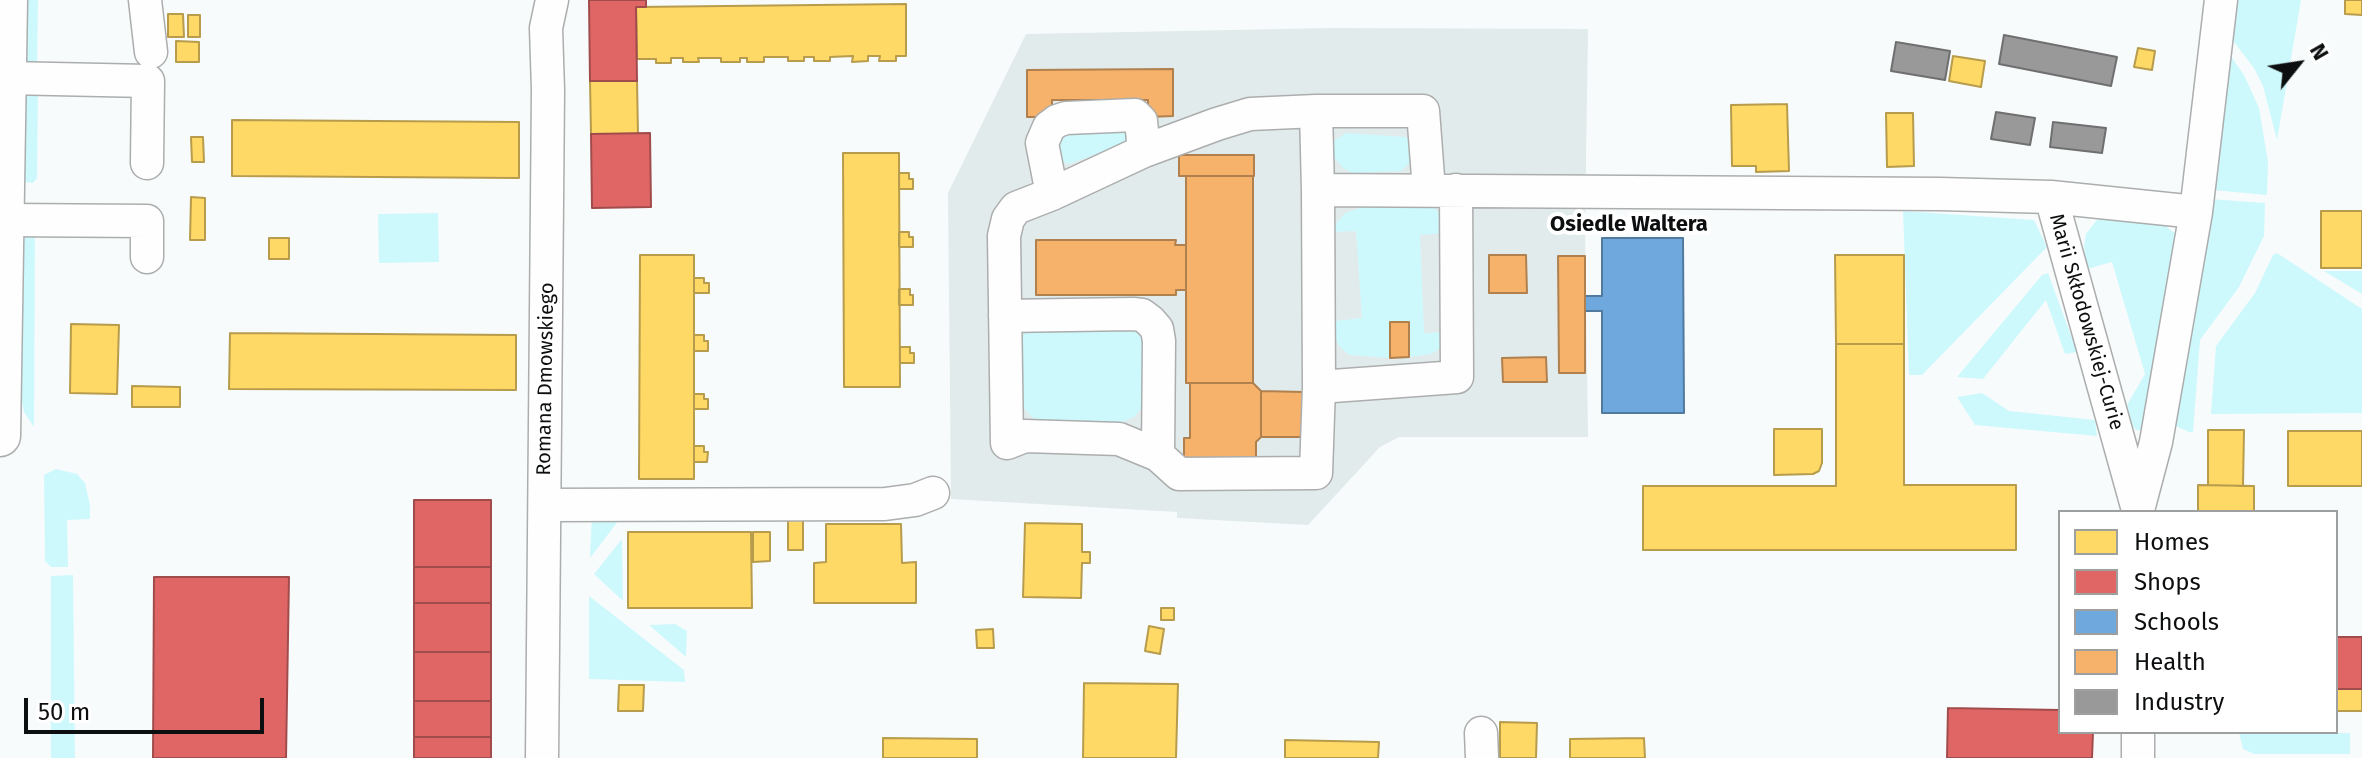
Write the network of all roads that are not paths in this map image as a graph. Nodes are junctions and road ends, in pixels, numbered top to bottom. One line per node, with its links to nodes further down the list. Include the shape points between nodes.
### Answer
1 (7, 0): 6 (main road)
2 (145, 0): 5 (street)
3 (552, 0): 22 (street, Romana Dmowskiego, via 546,28)
4 (2221, 0): 14 (street)
5 (151, 52)
6 (6, 78): 9 (street, via 148,81); 15 (main road)
7 (1316, 111): 8 (street, via 1250,114); 10 (street); 11 (street, via 1423,111)
8 (1144, 151): 12 (street); 12 (street, via 1141,121 1135,115 1057,121 1042,143)
9 (147, 163)
10 (1318, 190): 11 (street); 18 (street)
11 (1442, 190): 13 (street); 18 (street, via 1457,377)
12 (1052, 194): 17 (street, via 1016,208 1008,219)
13 (2051, 197): 14 (street, Marii Skłodowskiej-Curie); 24 (street, Marii Skłodowskiej-Curie)
14 (2196, 212): 23 (street, Marii Skłodowskiej-Curie, via 2156,442)
15 (5, 220): 16 (street, via 147,221); 19 (main road)
16 (147, 257)
17 (1005, 316): 20 (street, via 1007,443 1025,436 1119,439); 20 (street, via 1133,314 1150,321 1159,341)
18 (1319, 387): 20 (street, via 1316,473 1179,474)
19 (0, 436)
20 (1158, 455)
21 (933, 493): 22 (street, via 885,504)
22 (545, 505): 26 (street, Romana Dmowskiego)
23 (2138, 510)
24 (2138, 510)
25 (2138, 734): 27 (street)
26 (542, 758)
27 (2138, 758)

